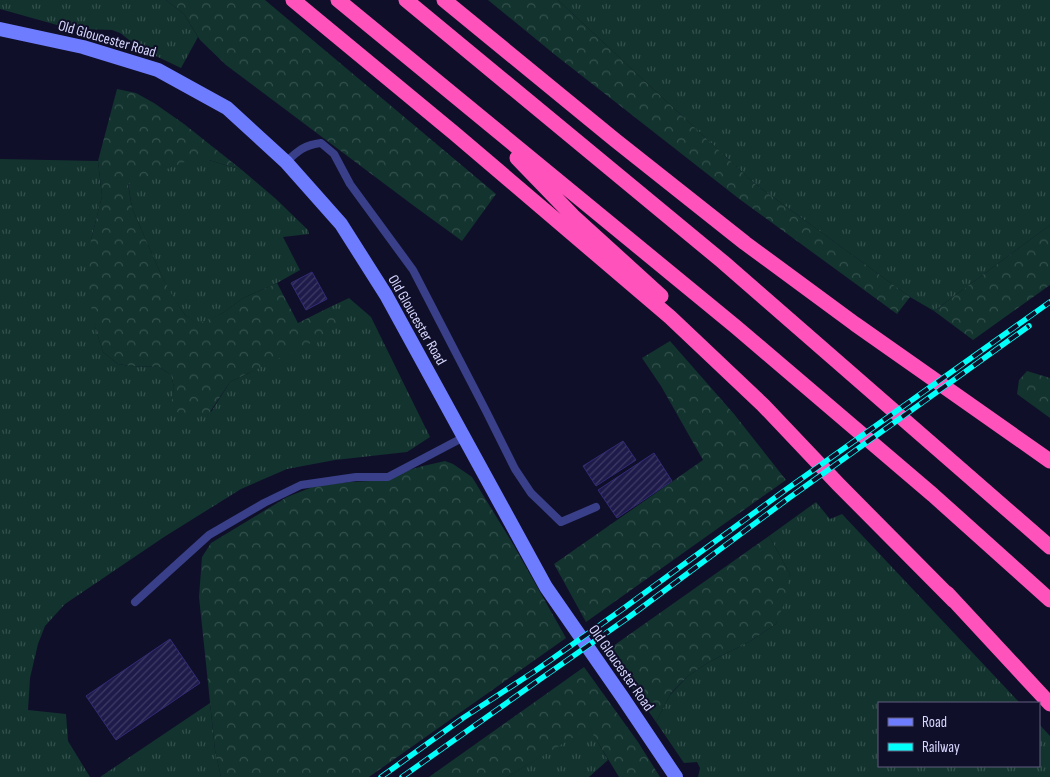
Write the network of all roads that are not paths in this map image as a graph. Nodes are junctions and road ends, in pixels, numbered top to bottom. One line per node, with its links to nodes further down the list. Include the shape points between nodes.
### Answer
1 (293, 0): 13 (highway, via 670,317 763,405)
2 (338, 0): 6 (highway)
3 (406, 0): 11 (highway, via 723,262)
4 (444, 0): 9 (highway, via 745,243)
5 (0, 29): 7 (main road, Old Gloucester Road, via 83,47 158,70 227,108)
6 (472, 109): 12 (highway, via 736,327); 13 (highway, via 573,216 769,399)
7 (286, 162): 8 (main road, Old Gloucester Road, via 341,224 386,295); 10 (lane, via 311,144 321,143 334,154 350,184 413,270 515,469 532,493 561,522)
8 (464, 436): 14 (lane, via 388,477 356,477 301,485 264,503 209,535); 16 (main road, Old Gloucester Road, via 546,587)
9 (1050, 461)
10 (596, 507)
11 (1050, 547)
12 (1050, 600)
13 (954, 601): 15 (highway)
14 (135, 602)
15 (1050, 704)
16 (676, 777)

